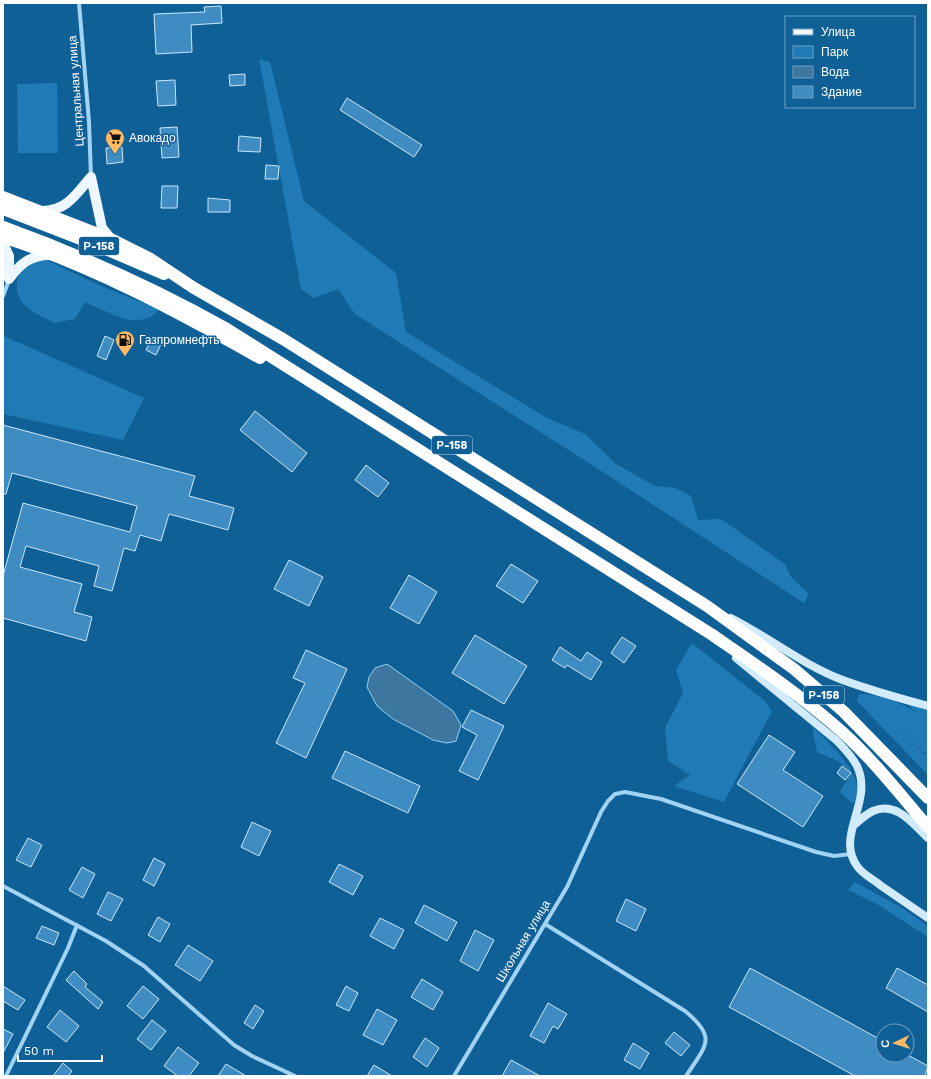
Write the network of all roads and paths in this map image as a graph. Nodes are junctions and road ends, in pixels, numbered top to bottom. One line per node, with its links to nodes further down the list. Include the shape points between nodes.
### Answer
1 (79, 3): 2 (street, Центральная улица)
2 (91, 177): 5 (main road, via 66,206); 8 (main road, via 102,228)
3 (3, 197): 5 (highway)
4 (3, 209): 12 (highway, Р-158, via 101,246)
5 (42, 211): 8 (highway)
6 (3, 227): 14 (highway, Р-158, via 84,259 187,307 228,329)
7 (3, 237): 10 (highway)
8 (111, 239): 12 (highway, via 149,258)
9 (3, 243): 11 (main road, via 9,256)
10 (50, 255): 11 (main road, via 28,259); 14 (highway, via 152,300 286,373)
11 (9, 279): 13 (street)
12 (194, 288): 15 (highway, Р-158, via 283,339)
13 (3, 296)
14 (336, 397): 16 (highway, Р-158)
15 (707, 606): 17 (street, via 840,679); 18 (highway, Р-158, via 794,669 844,712)
16 (711, 634): 19 (street, via 848,752 857,766 862,789); 20 (highway, Р-158, via 783,684 834,725 867,756)
17 (928, 706)
18 (928, 798)
19 (853, 826): 21 (street, via 872,811 888,809 903,814); 22 (street, via 849,843)
20 (928, 827)
21 (928, 838)
22 (851, 854): 24 (street, via 857,866 867,876); 25 (street, Школьная улица, via 834,856 816,852 661,799 636,793 615,794 601,812 567,887)
23 (3, 886): 26 (street)
24 (928, 918)
25 (545, 924): 29 (street, Школьная улица); 30 (street, via 685,1011 703,1028 706,1040 703,1050)
26 (77, 925): 27 (street); 28 (street, via 144,966 234,1045)
27 (6, 1076)
28 (295, 1076)
29 (454, 1076)
30 (686, 1076)

